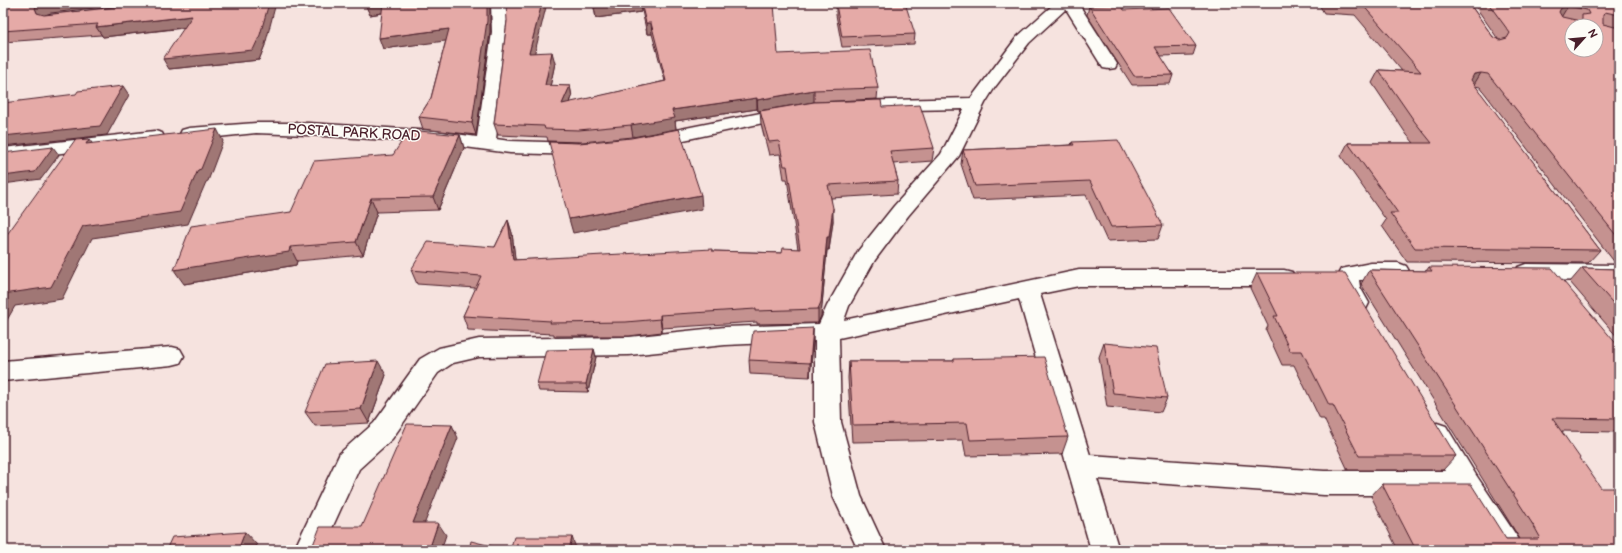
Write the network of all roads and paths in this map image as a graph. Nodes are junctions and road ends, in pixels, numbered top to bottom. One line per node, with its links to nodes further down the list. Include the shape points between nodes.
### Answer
1 (499, 3): 8 (street, via 500,32)
2 (1064, 3): 5 (street, via 1023,40)
3 (1070, 3): 4 (street)
4 (1110, 64)
5 (976, 103): 6 (street); 23 (street, via 949,156 866,256 838,306)
6 (838, 107)
7 (808, 109): 9 (street)
8 (486, 143): 10 (street, POSTAL PARK ROAD, via 435,137 256,128); 11 (street, POSTAL PARK ROAD, via 510,147)
9 (633, 144)
10 (77, 146): 12 (street, POSTAL PARK ROAD); 13 (street)
11 (596, 148)
12 (3, 154)
13 (63, 165)
14 (1595, 254): 18 (street)
15 (1417, 271): 22 (street, via 1371,271 1339,278 1349,288)
16 (1502, 272): 17 (street)
17 (1548, 272): 18 (street); 21 (street)
18 (1614, 273)
19 (1307, 278): 20 (street, via 1079,278)
20 (1027, 289): 23 (street); 27 (street)
21 (1564, 290)
22 (1368, 320)
23 (827, 332): 29 (street, via 725,336 629,346 479,348 447,355 429,366 383,431 349,461); 30 (street, via 828,422 847,496)
24 (172, 356): 25 (street)
25 (3, 371)
26 (1428, 417): 28 (street)
27 (1080, 466): 28 (street, via 1324,482); 31 (street)
28 (1466, 483): 32 (street)
29 (308, 550)
30 (872, 550)
31 (1105, 550)
32 (1510, 550)

